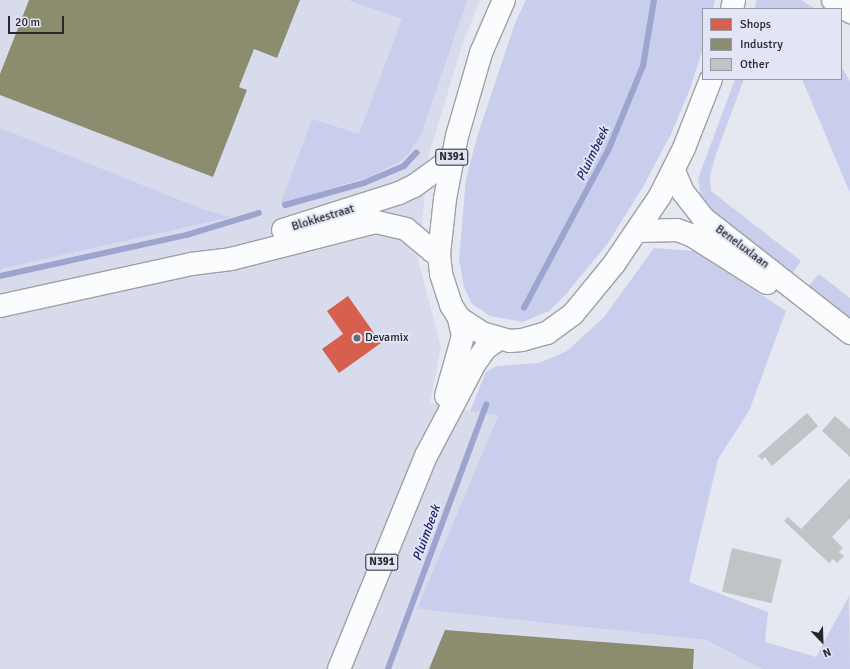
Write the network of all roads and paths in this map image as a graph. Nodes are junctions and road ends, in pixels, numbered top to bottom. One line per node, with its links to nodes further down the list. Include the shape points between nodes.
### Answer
1 (504, 0): 5 (main road, N391, via 481,53 456,136)
2 (832, 0): 3 (street)
3 (850, 12)
4 (711, 80): 6 (main road)
5 (451, 165): 8 (main road, N391); 9 (main road, Blokkestraat, via 443,165 414,186 399,192 225,249)
6 (674, 171): 7 (main road); 11 (main road, Beneluxlaan, via 684,192 704,218 804,294)
7 (637, 231): 11 (main road, Beneluxlaan, via 677,230 691,235 798,303); 14 (main road, via 589,295 557,327 547,333 522,340)
8 (440, 254): 9 (main road, Blokkestraat, via 432,251 406,229 376,222 231,259); 12 (main road, N391, via 444,288)
9 (191, 264): 10 (main road, Blokkestraat)
10 (0, 306)
11 (822, 313): 13 (main road, Beneluxlaan)
12 (459, 318): 14 (main road, via 482,333); 15 (main road, N391, via 463,336 459,355)
13 (850, 333)
14 (499, 339): 15 (main road, N391, via 486,348 475,363)
15 (426, 456): 16 (main road, N391)
16 (339, 669)

